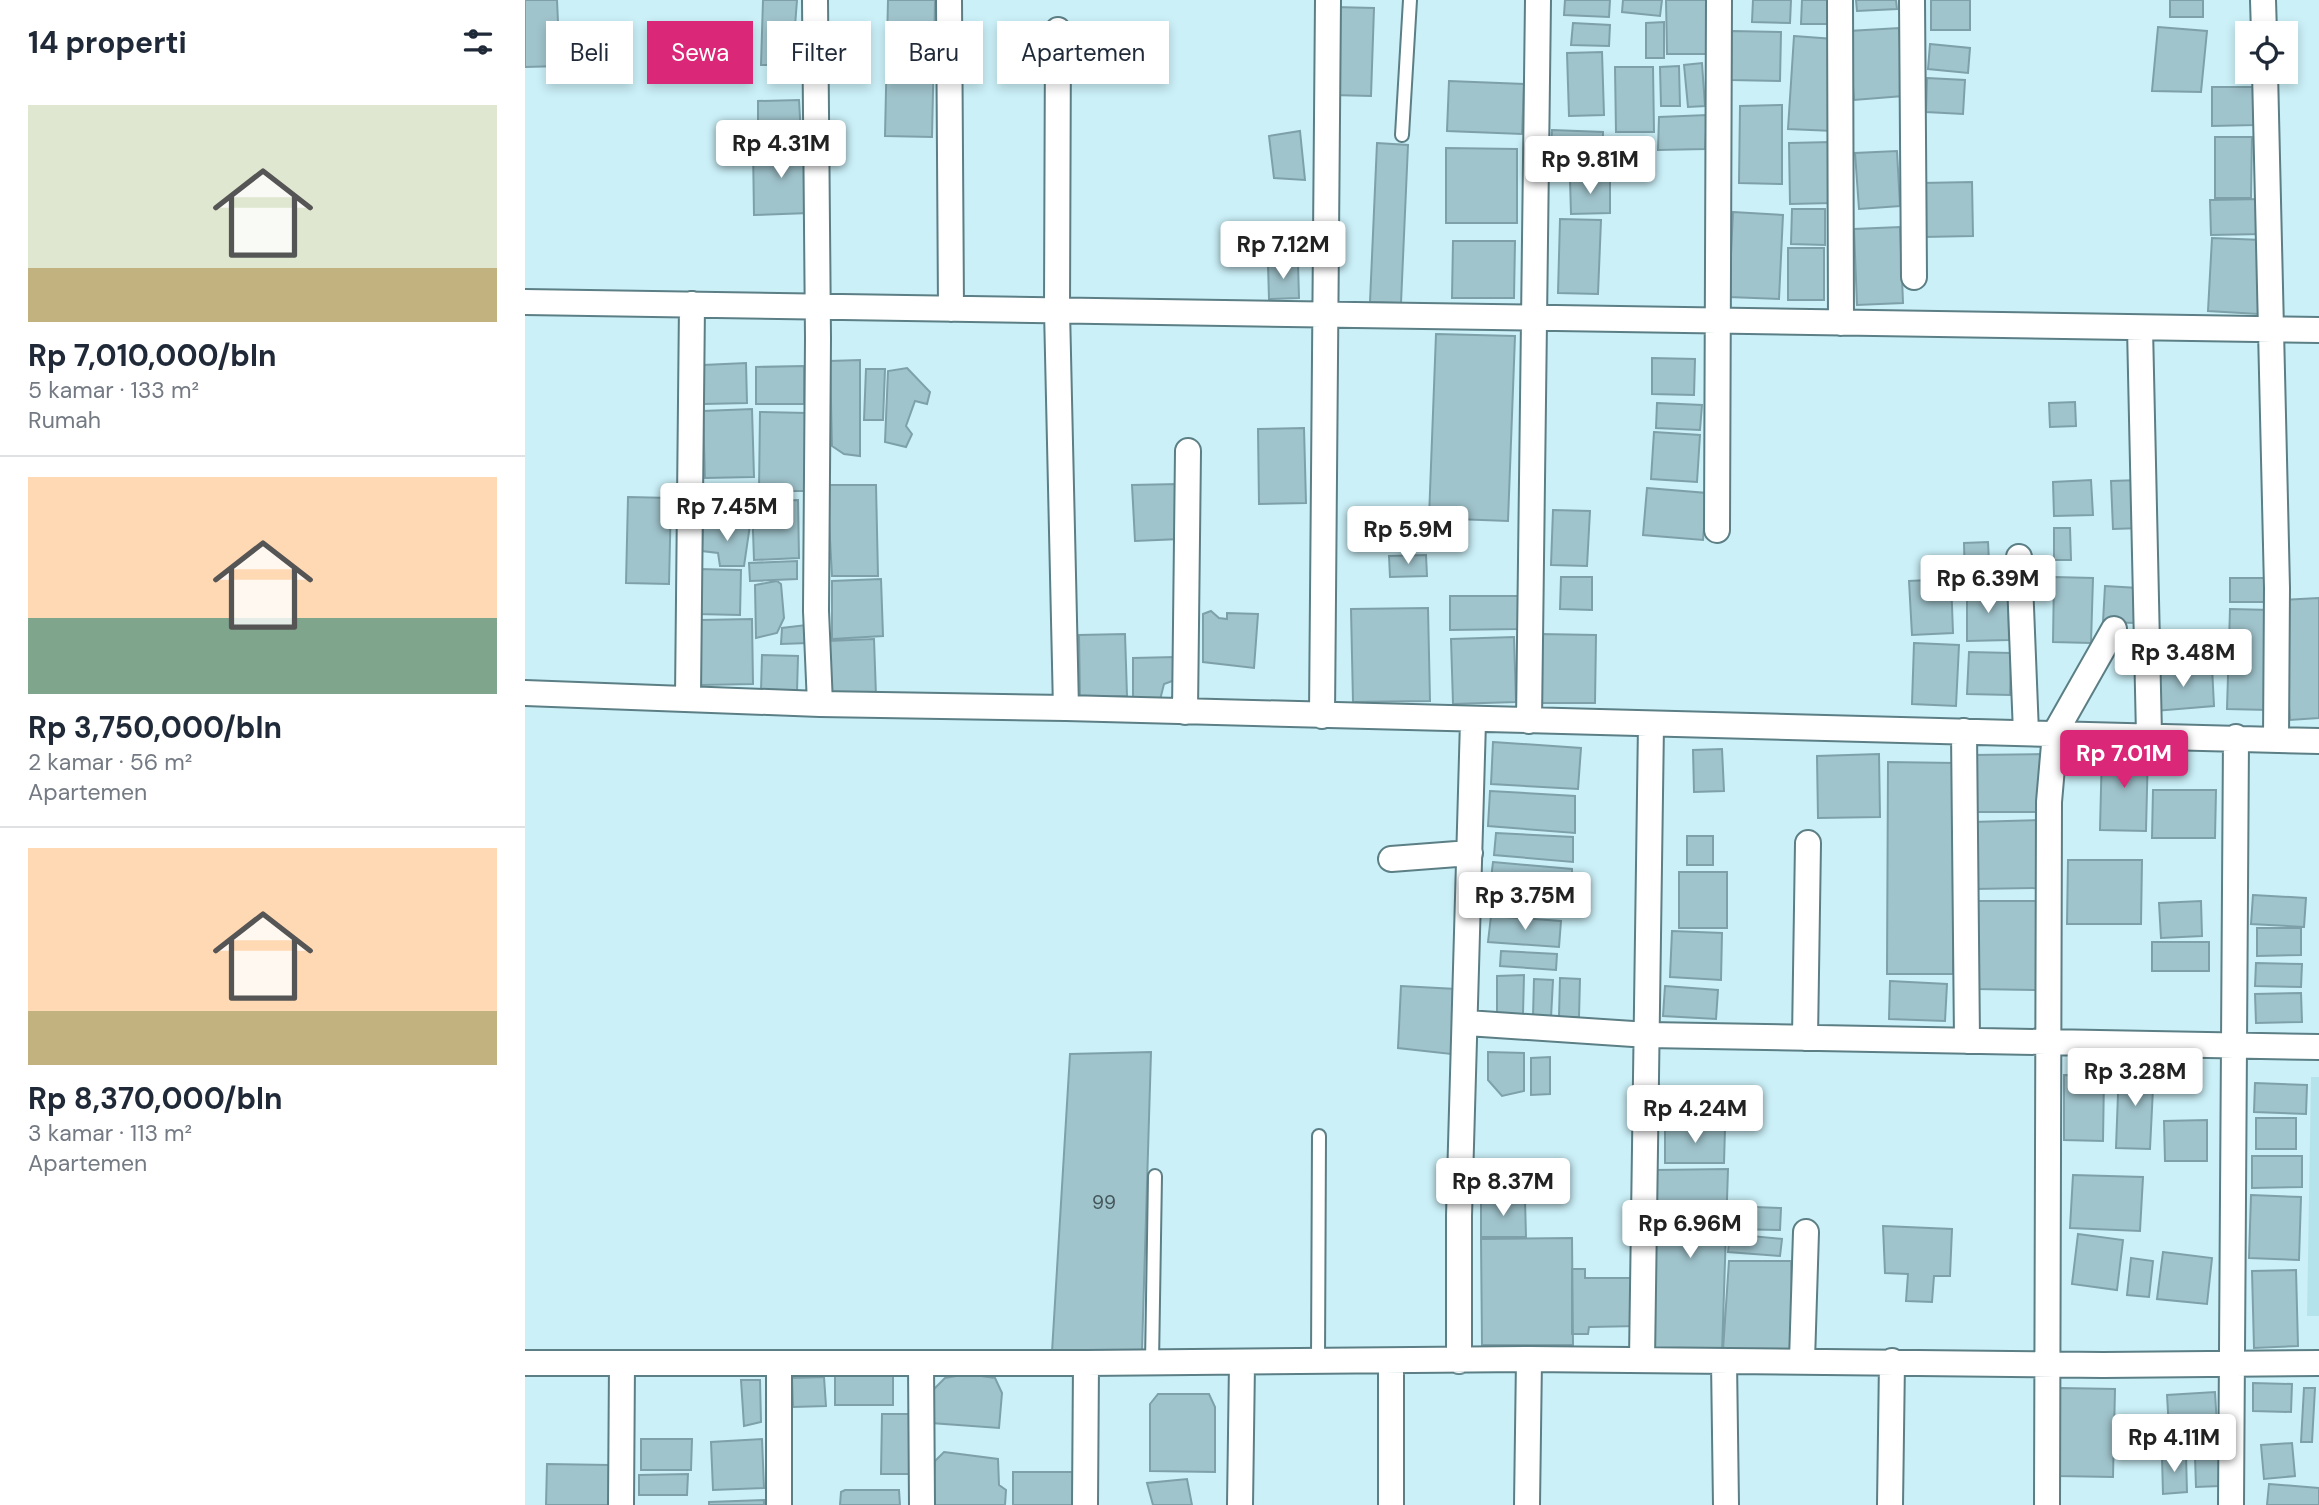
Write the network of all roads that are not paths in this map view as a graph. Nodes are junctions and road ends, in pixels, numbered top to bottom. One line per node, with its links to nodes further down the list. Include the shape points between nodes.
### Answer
1 (815, 0): 17 (street)
2 (949, 0): 18 (street)
3 (1328, 0): 20 (street)
4 (1411, 0): 13 (lane)
5 (1538, 0): 21 (street)
6 (1719, 0): 22 (street)
7 (1840, 0): 23 (street)
8 (1912, 0): 14 (street)
9 (2263, 0): 10 (street)
10 (2264, 21)
11 (1058, 84): 19 (street)
12 (2265, 84): 26 (street)
13 (1402, 135)
14 (1914, 277)
15 (525, 302): 16 (street)
16 (692, 304): 17 (street); 32 (street)
17 (818, 306): 18 (street); 33 (street, via 816,611)
18 (951, 309): 19 (street)
19 (1057, 310): 20 (street); 34 (street)
20 (1324, 315): 21 (street); 36 (street)
21 (1532, 318): 22 (street); 38 (street)
22 (1716, 321): 23 (street); 28 (street)
23 (1841, 323): 24 (street)
24 (2140, 328): 26 (street); 43 (street)
25 (2319, 330): 26 (street)
26 (2270, 331): 45 (street)
27 (1188, 451): 35 (street)
28 (1717, 530)
29 (2019, 557): 41 (street)
30 (2114, 629): 42 (street)
31 (525, 693): 32 (street)
32 (688, 697): 33 (street)
33 (820, 705): 34 (street)
34 (1066, 708): 35 (street)
35 (1185, 712): 36 (street)
36 (1322, 716): 37 (street)
37 (1473, 720): 38 (street); 48 (street)
38 (1529, 721): 39 (street)
39 (1651, 724): 40 (street); 51 (street)
40 (1963, 732): 41 (street); 53 (street)
41 (2026, 733): 42 (street)
42 (2055, 733): 43 (street); 54 (street, via 2047,882)
43 (2149, 736): 44 (street)
44 (2236, 737): 45 (street); 55 (street)
45 (2276, 739): 46 (street)
46 (2319, 741)
47 (1808, 843): 52 (street)
48 (1470, 853): 49 (street); 50 (street)
49 (1391, 859)
50 (1467, 1023): 51 (street); 67 (street)
51 (1648, 1035): 52 (street); 61 (street)
52 (1805, 1038): 53 (street)
53 (1967, 1041): 54 (street)
54 (2051, 1042): 55 (street); 68 (street)
55 (2234, 1046): 56 (street); 76 (street)
56 (2319, 1048)
57 (1319, 1136): 65 (lane)
58 (1155, 1176): 74 (lane)
59 (1806, 1232): 63 (street)
60 (1529, 1359): 61 (street); 67 (street); 84 (street)
61 (1642, 1360): 62 (street)
62 (1724, 1360): 63 (street); 85 (street)
63 (1802, 1361): 64 (street)
64 (1892, 1361): 68 (street); 86 (street)
65 (1318, 1362): 66 (street); 75 (street)
66 (1391, 1362): 67 (street); 83 (street)
67 (1459, 1362)
68 (2049, 1362): 76 (street); 87 (street)
69 (525, 1363): 70 (street)
70 (621, 1363): 71 (street); 78 (street)
71 (779, 1363): 72 (street); 79 (street)
72 (921, 1363): 73 (street); 80 (street)
73 (1086, 1363): 74 (street); 81 (street)
74 (1152, 1363): 75 (street)
75 (1242, 1363): 82 (street)
76 (2233, 1363): 77 (street); 88 (street)
77 (2319, 1363)
78 (621, 1505)
79 (779, 1505)
80 (922, 1505)
81 (1085, 1505)
82 (1240, 1505)
83 (1391, 1505)
84 (1528, 1505)
85 (1725, 1505)
86 (1890, 1505)
87 (2047, 1505)
88 (2231, 1505)

